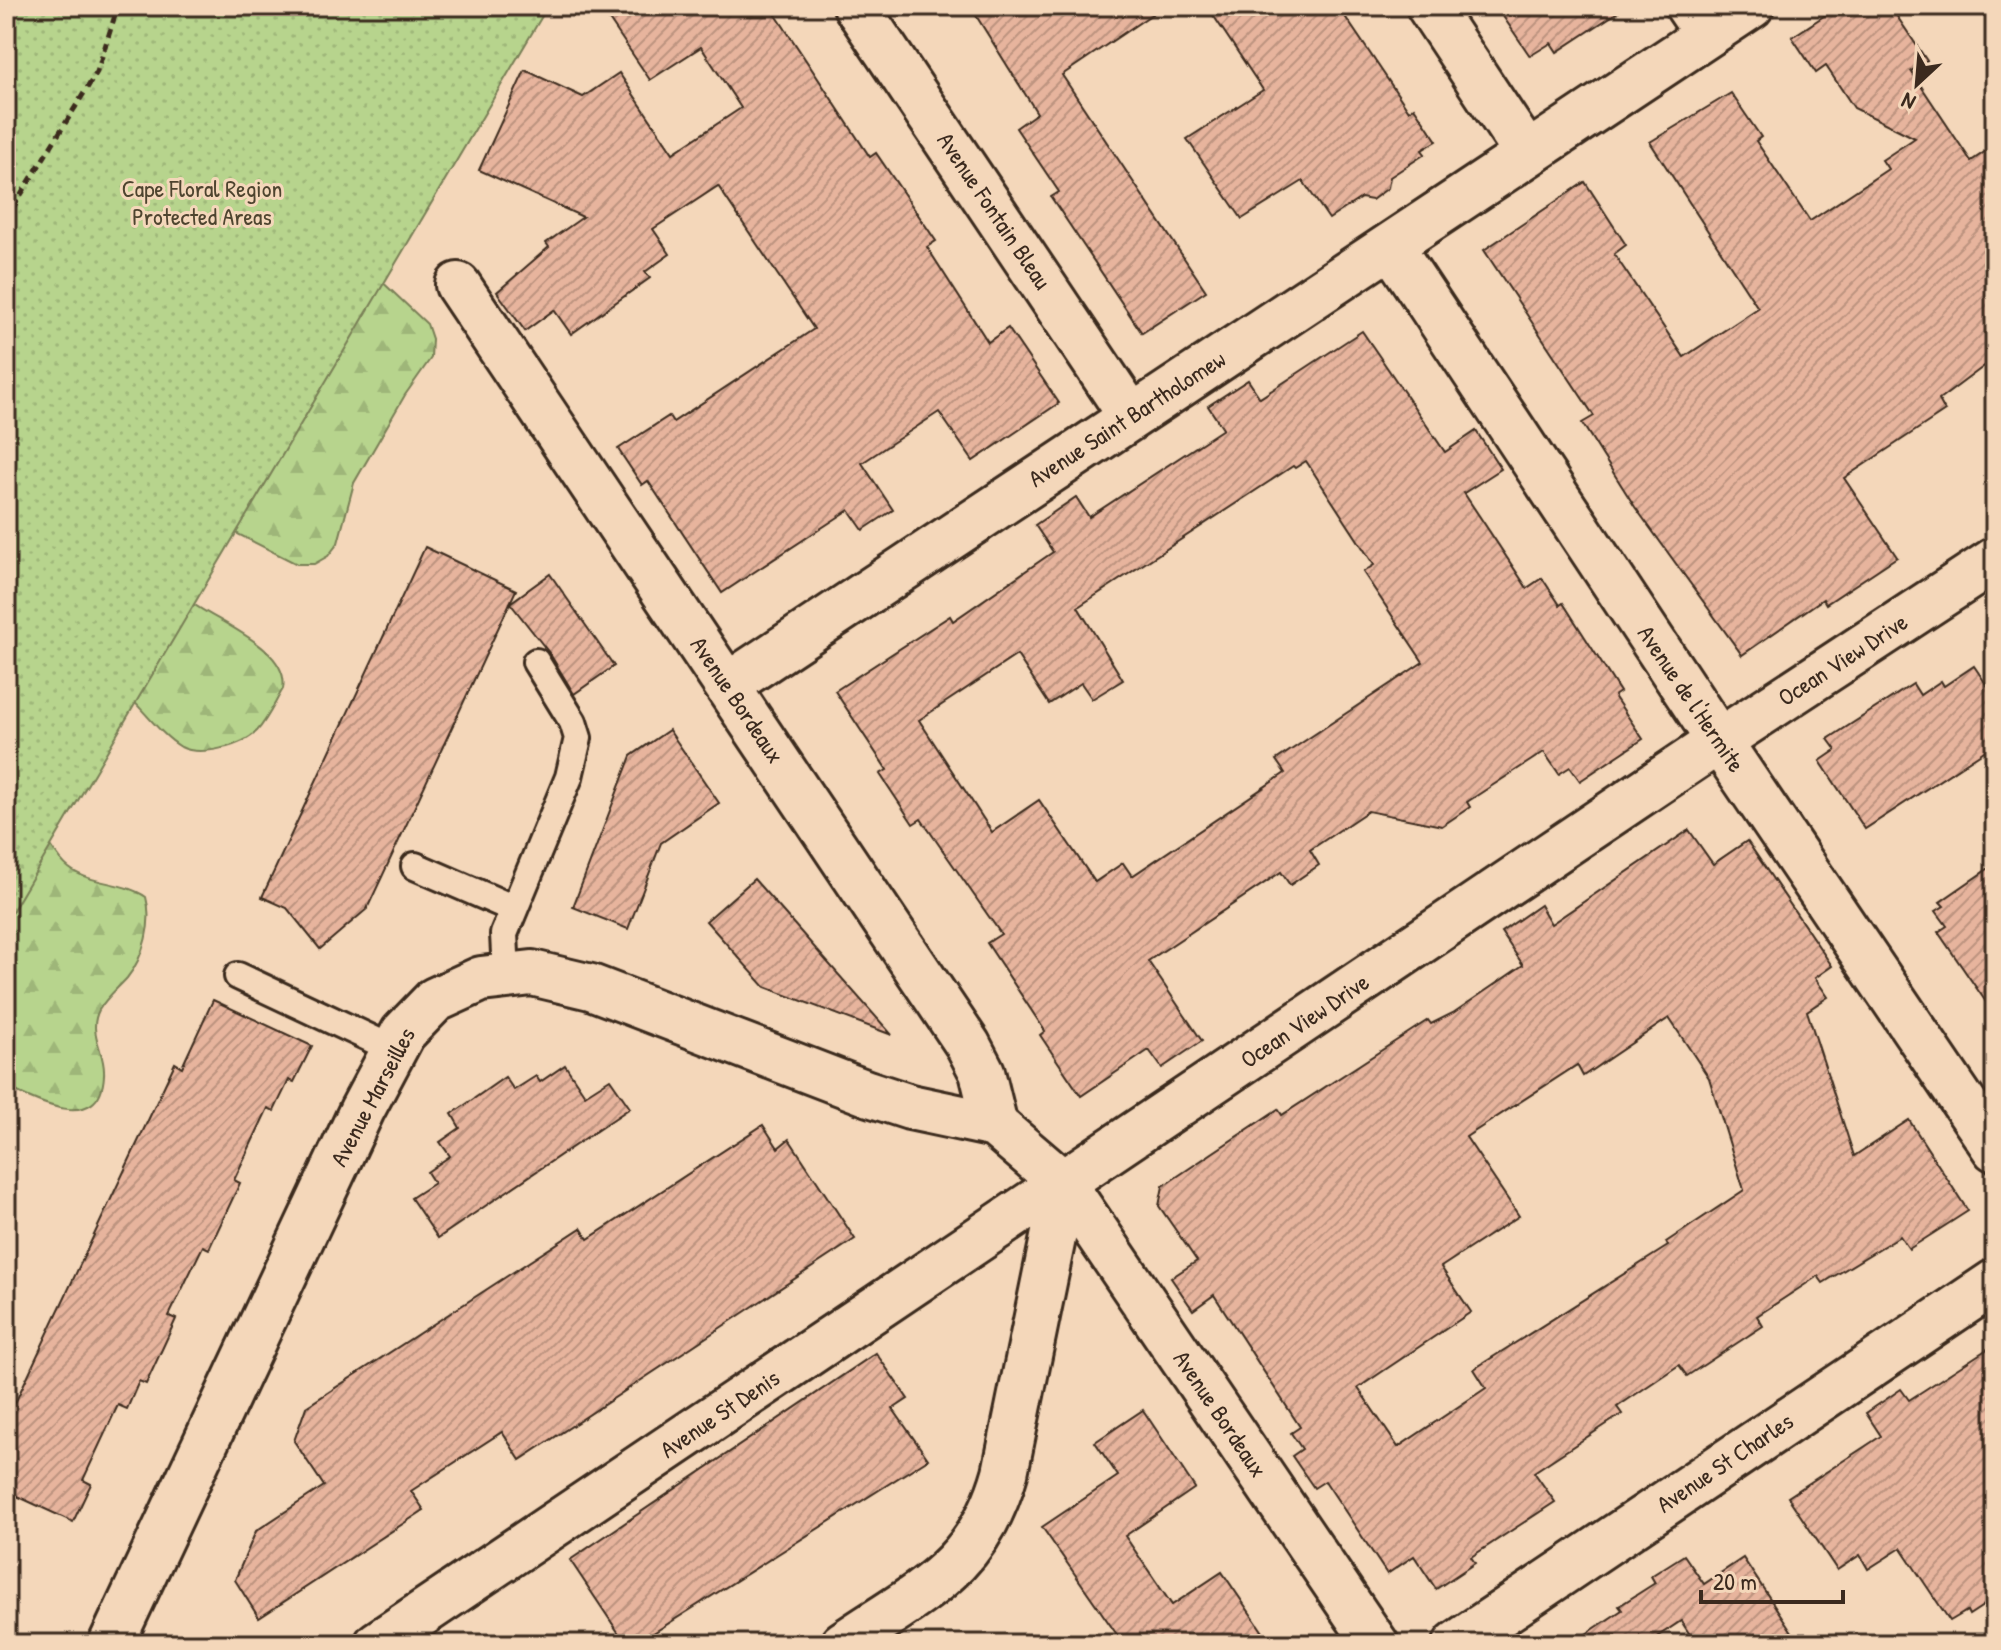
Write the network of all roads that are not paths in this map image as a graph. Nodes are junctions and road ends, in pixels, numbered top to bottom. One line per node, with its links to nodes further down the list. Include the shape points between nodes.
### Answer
1 (856, 6): 8 (street, Avenue Fontain Bleau)
2 (1429, 6): 5 (street)
3 (1751, 6): 4 (street, Avenue Saint Bartholomew)
4 (1688, 23): 5 (street, Avenue Saint Bartholomew)
5 (1527, 154): 6 (street, Avenue Saint Bartholomew)
6 (1391, 246): 8 (street, Avenue Saint Bartholomew); 12 (street, Avenue de l'Hermite)
7 (458, 285): 11 (street, Avenue Bordeaux)
8 (1131, 416): 11 (street, Avenue Saint Bartholomew)
9 (1995, 560): 12 (street, Ocean View Drive)
10 (536, 662): 14 (lane, via 578,738)
11 (728, 685): 18 (street, Avenue Bordeaux, via 968,1045 982,1072)
12 (1719, 741): 19 (street, Avenue de l'Hermite); 20 (street, Ocean View Drive)
13 (415, 866): 14 (lane)
14 (512, 908): 15 (lane, via 504,934)
15 (506, 974): 17 (street, Avenue Marseilles, via 468,983 435,1000); 18 (street, Avenue Marseilles, via 532,973 591,987 867,1093)
16 (238, 976): 17 (lane)
17 (393, 1049): 22 (street, Avenue Marseilles)
18 (995, 1125): 20 (street, Avenue Marseilles)
19 (1995, 1149)
20 (1064, 1184): 23 (street, Avenue St Denis); 24 (street, via 1005,1473 990,1517 957,1563); 25 (street, Avenue Bordeaux)
21 (1995, 1282): 26 (street, Avenue St Charles)
22 (111, 1644)
23 (377, 1644)
24 (843, 1644)
25 (1376, 1644)
26 (1456, 1644)

